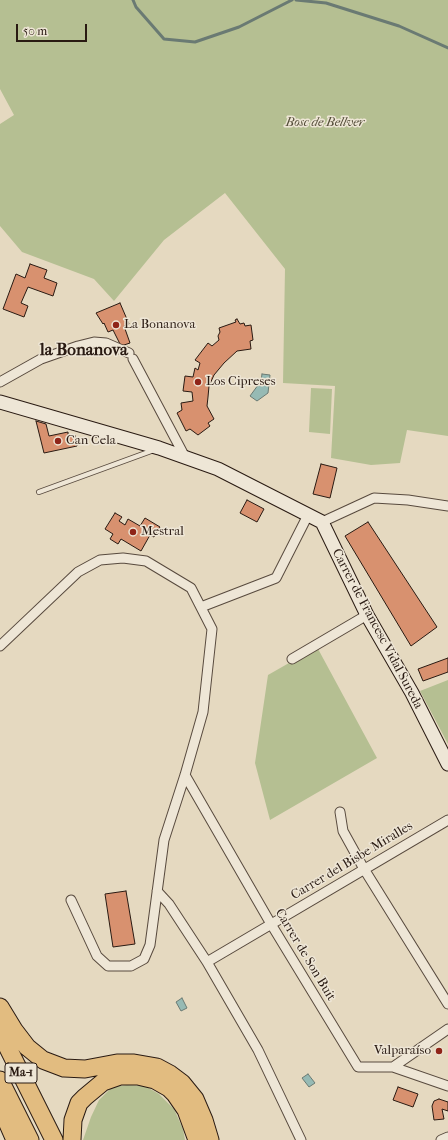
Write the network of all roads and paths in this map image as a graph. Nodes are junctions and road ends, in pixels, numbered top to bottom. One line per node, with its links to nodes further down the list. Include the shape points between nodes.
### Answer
1 (0, 382): 4 (street, via 41,359 94,342 106,343 131,356)
2 (0, 402): 3 (street)
3 (159, 448): 4 (street); 5 (lane)
4 (185, 457): 7 (street, via 218,469)
5 (40, 492)
6 (448, 506): 8 (street, via 374,498)
7 (308, 515): 8 (street); 9 (street, via 276,578)
8 (322, 522): 10 (street, Carrer de Francesc Vidal Sureda)
9 (201, 607): 11 (street, via 191,588 146,562 123,558 100,560 78,572); 14 (street, via 212,629 203,712)
10 (367, 616): 12 (street); 13 (street, Carrer de Francesc Vidal Sureda, via 412,693)
11 (0, 646)
12 (292, 659)
13 (448, 764)
14 (186, 775): 18 (street, via 164,840); 20 (street, Carrer de Son Buit)
15 (340, 812): 17 (street, via 343,831)
16 (448, 820): 17 (street, Carrer del Bisbe Miralles)
17 (364, 870): 20 (street, Carrer del Bisbe Miralles); 22 (street)
18 (156, 891): 19 (street, via 150,945 144,959 131,966 108,966 97,956); 21 (street, via 169,904)
19 (70, 900)
20 (271, 924): 21 (street, Carrer del Bisbe Miralles); 26 (street, Carrer de Son Buit, via 358,1067)
21 (207, 962): 37 (street, via 258,1050)
22 (448, 1004)
23 (0, 1007): 36 (highway, via 27,1047 43,1060 64,1068 85,1069 134,1063 149,1065 170,1074 195,1099)
24 (448, 1029): 26 (street)
25 (0, 1032): 33 (highway, Ma-1)
26 (393, 1067): 28 (street, Carrer de Son Buit)
27 (0, 1080): 32 (highway, Ma-1)
28 (448, 1086)
29 (0, 1106): 31 (highway)
30 (448, 1137): 38 (street)
31 (15, 1140)
32 (30, 1140)
33 (54, 1140)
34 (72, 1140): 35 (highway, via 71,1129 80,1103 90,1091 103,1082 120,1076 138,1076 155,1080 169,1088 186,1110)
35 (197, 1140)
36 (210, 1140)
37 (301, 1140)
38 (440, 1140)

